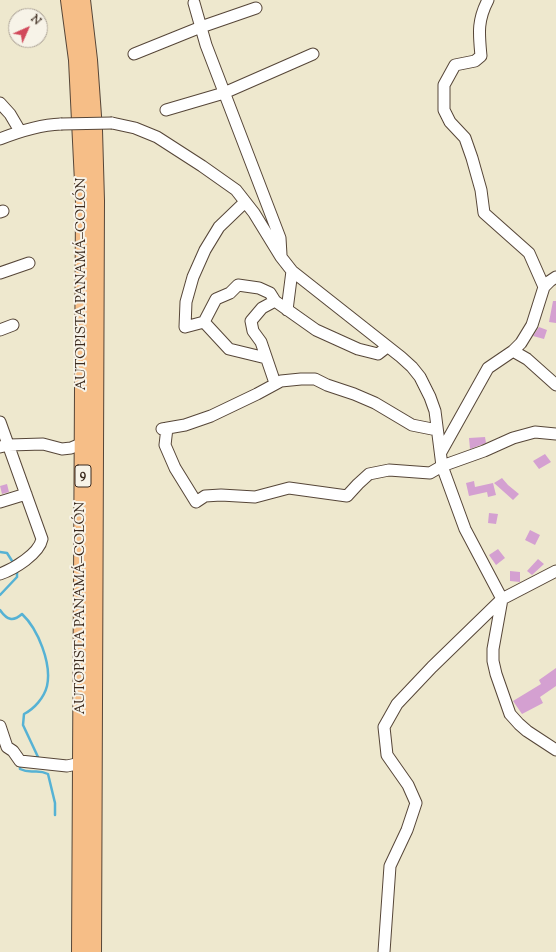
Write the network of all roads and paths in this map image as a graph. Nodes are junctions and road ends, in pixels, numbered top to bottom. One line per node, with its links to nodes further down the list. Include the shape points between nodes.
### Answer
1 (70, 0): 34 (highway, AUTOPISTA PANAMÁ–COLÓN / 9, via 77,60 84,202)
2 (82, 0): 47 (highway, AUTOPISTA PANAMÁ–COLÓN / 9, via 94,130 96,201)
3 (488, 0): 20 (street, via 481,13 480,56 475,61 455,65 444,85 444,110 450,122 465,138 481,190 484,214 529,253)
4 (194, 3): 6 (street)
5 (256, 8): 6 (street)
6 (201, 27): 7 (street); 9 (street)
7 (134, 54)
8 (313, 54): 9 (street)
9 (224, 93): 11 (street); 15 (street, via 280,238)
10 (0, 103): 12 (street)
11 (166, 110)
12 (20, 131): 13 (street); 14 (street, bridge, via 43,125 61,124 112,123 135,128 157,137 202,166 236,190)
13 (0, 139)
14 (245, 202): 15 (street); 23 (street, via 219,227 193,277 186,302 185,327)
15 (281, 257): 17 (street)
16 (29, 263): 18 (street)
17 (292, 271): 22 (street); 26 (street)
18 (0, 273)
19 (556, 277): 20 (street)
20 (544, 287): 27 (street, via 532,325)
21 (274, 301): 22 (street); 23 (street, via 270,293 259,288 238,285 230,293 216,299); 28 (street, via 262,308 251,321)
22 (287, 310): 26 (street, via 316,330 358,349 378,354)
23 (204, 322): 28 (street, via 229,349)
24 (13, 325): 25 (street)
25 (0, 330)
26 (387, 347): 32 (street, via 412,367 420,378 435,411)
27 (513, 351): 30 (street, via 527,358); 36 (street, via 488,368)
28 (266, 358): 29 (street)
29 (275, 383): 32 (street, via 315,379 375,403 412,425); 37 (street, via 211,416 164,429 165,445 175,468 196,502 205,496 255,497 289,488 347,496 369,474 389,470 430,473)
30 (556, 385)
31 (0, 422): 35 (street)
32 (437, 430): 36 (street)
33 (556, 434): 37 (street, via 536,432 513,438)
34 (83, 443): 35 (street, via 62,449 43,444); 45 (highway, AUTOPISTA PANAMÁ–COLÓN / 9)
35 (4, 446): 38 (street)
36 (441, 452): 37 (street)
37 (442, 466): 42 (street, via 465,529)
38 (26, 494): 39 (street); 41 (street, via 42,539 41,545 23,562)
39 (0, 502)
40 (556, 571): 42 (street)
41 (0, 574)
42 (502, 599): 44 (street, via 493,661 510,714 526,731); 48 (street, via 402,698 384,727 387,755 408,785 416,803 390,866)
43 (0, 726): 45 (street, via 6,747 13,751 20,761 67,766)
44 (556, 750)
45 (82, 763): 46 (highway, AUTOPISTA PANAMÁ–COLÓN / 9)
46 (80, 952)
47 (93, 952)
48 (384, 952)

